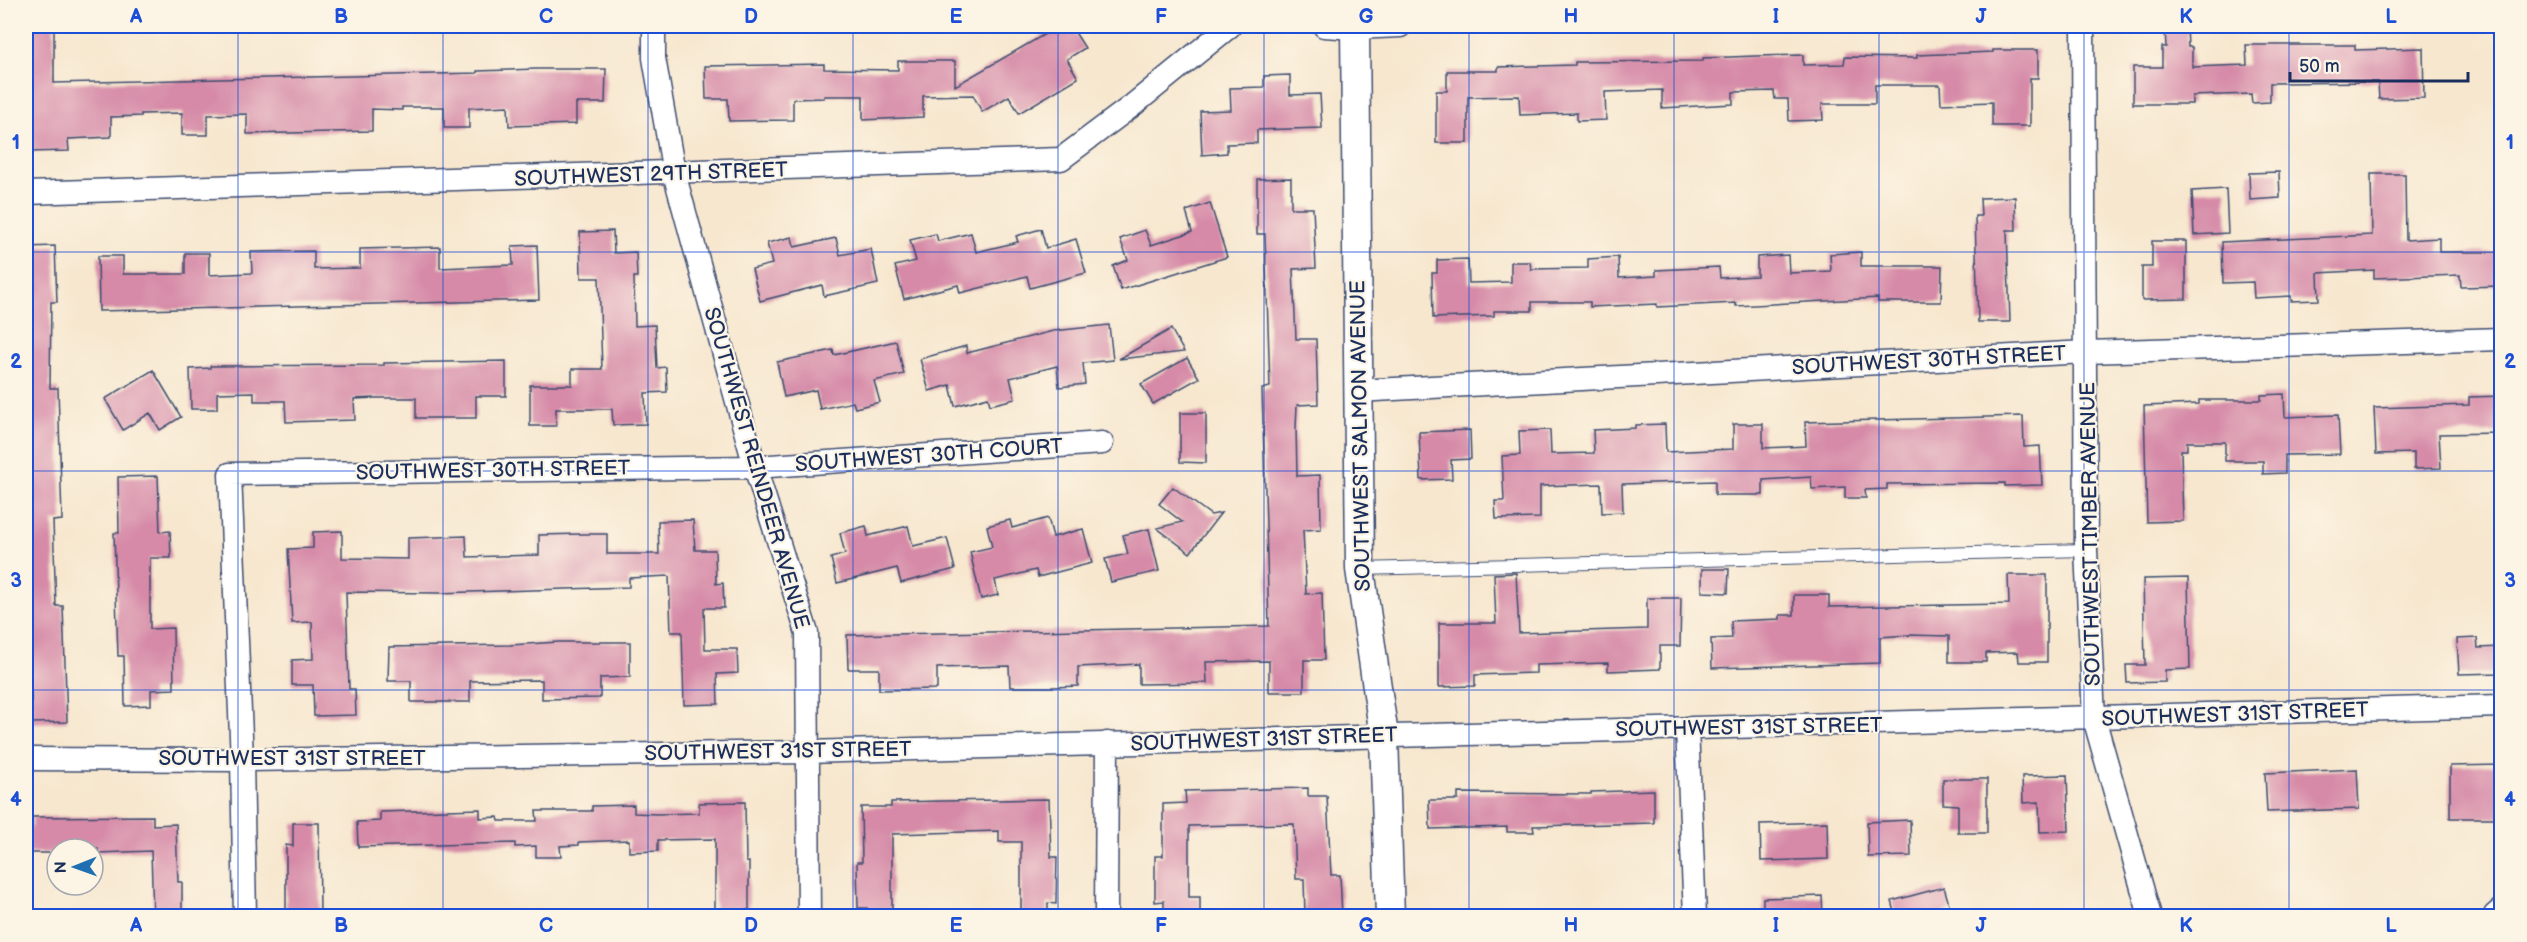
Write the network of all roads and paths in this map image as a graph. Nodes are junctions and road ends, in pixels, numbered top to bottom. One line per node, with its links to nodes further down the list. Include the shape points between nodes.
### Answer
1 (654, 26): 7 (street, SOUTHWEST REINDEER AVENUE, via 654,58)
2 (1230, 26): 7 (street, SOUTHWEST 29TH STREET, via 1061,159)
3 (1324, 26): 6 (street)
4 (1400, 26): 6 (street)
5 (2083, 26): 10 (street, SOUTHWEST TIMBER AVENUE)
6 (1355, 27): 11 (street, SOUTHWEST SALMON AVENUE)
7 (674, 173): 8 (street, SOUTHWEST 29TH STREET); 13 (street, SOUTHWEST REINDEER AVENUE)
8 (26, 193)
9 (2502, 339): 10 (street, SOUTHWEST 30TH STREET)
10 (2086, 352): 11 (street, SOUTHWEST 30TH STREET); 14 (street, SOUTHWEST TIMBER AVENUE)
11 (1357, 391): 15 (street, SOUTHWEST SALMON AVENUE)
12 (1102, 443): 13 (street, SOUTHWEST 30TH COURT)
13 (755, 467): 21 (street, SOUTHWEST REINDEER AVENUE, via 807,633); 23 (street, SOUTHWEST 30TH STREET, via 230,474)
14 (2086, 550): 15 (lane); 17 (street, SOUTHWEST TIMBER AVENUE)
15 (1360, 569): 19 (street, SOUTHWEST SALMON AVENUE)
16 (2502, 706): 17 (street, SOUTHWEST 31ST STREET)
17 (2094, 718): 18 (street, SOUTHWEST 31ST STREET); 29 (street, SOUTHWEST TIMBER AVENUE)
18 (1687, 728): 19 (street, SOUTHWEST 31ST STREET); 28 (street)
19 (1384, 736): 20 (street, SOUTHWEST 31ST STREET); 27 (street, SOUTHWEST SALMON AVENUE)
20 (1107, 743): 21 (street, SOUTHWEST 31ST STREET); 26 (street)
21 (806, 752): 23 (street, SOUTHWEST 31ST STREET); 25 (street, SOUTHWEST REINDEER AVENUE)
22 (26, 759): 23 (street, SOUTHWEST 31ST STREET)
23 (242, 760): 24 (street)
24 (245, 916)
25 (809, 916)
26 (1106, 916)
27 (1390, 916)
28 (1695, 916)
29 (2150, 916)

